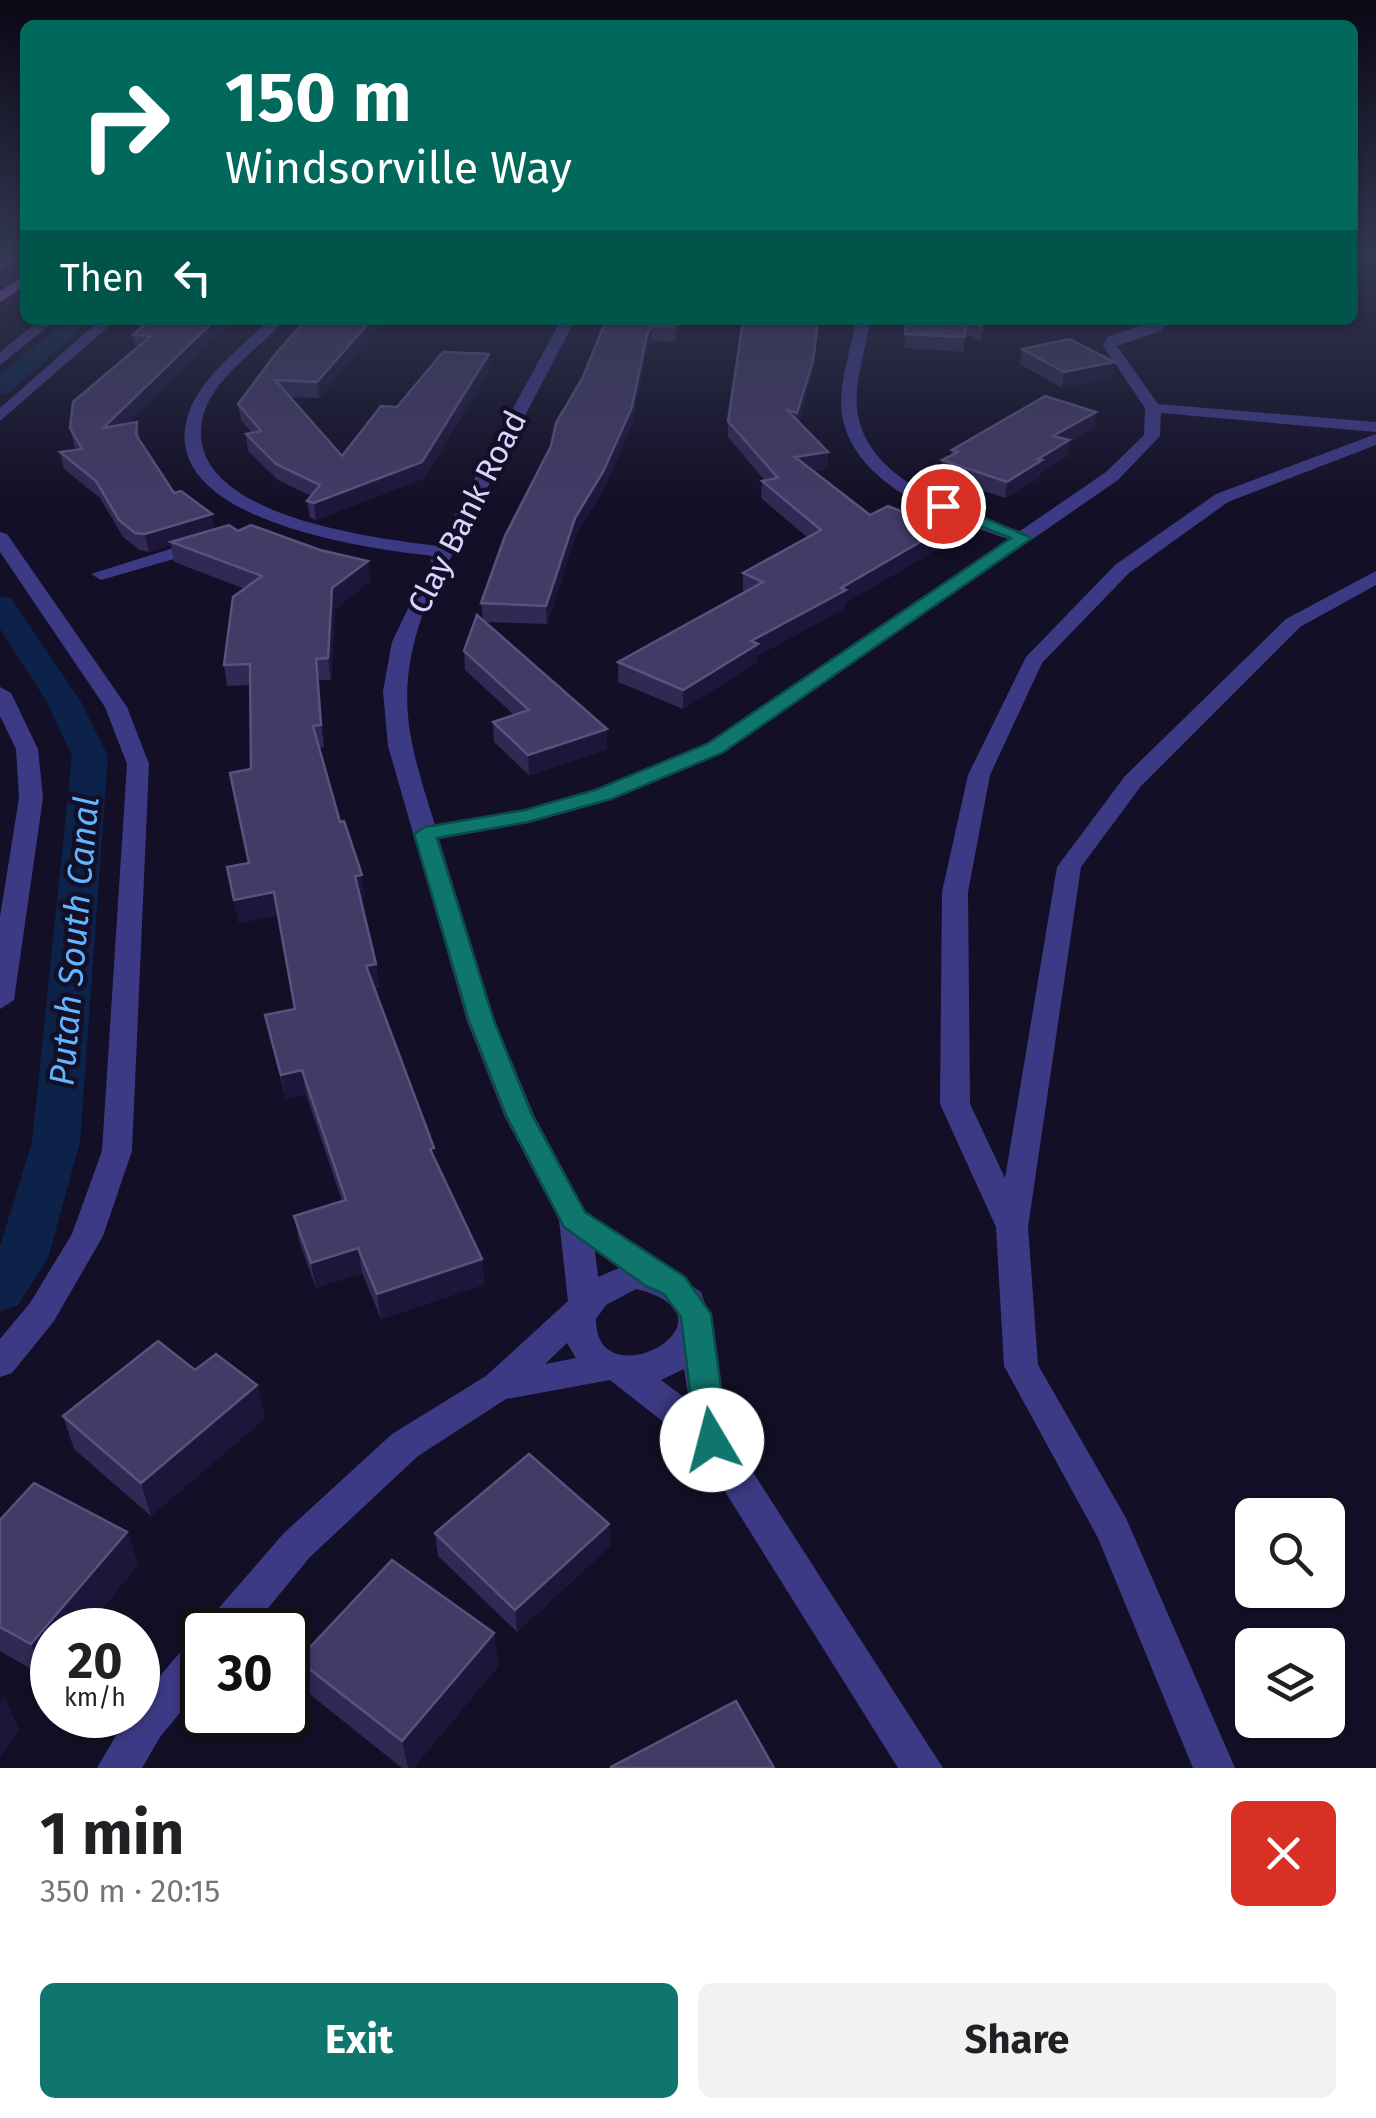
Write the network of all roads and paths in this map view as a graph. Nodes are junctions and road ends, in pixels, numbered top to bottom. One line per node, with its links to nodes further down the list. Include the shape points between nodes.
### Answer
1 (26, 339): 7 (street)
2 (88, 339): 9 (street)
3 (261, 339): 12 (street, via 206,398 193,423 194,448 218,485)
4 (558, 339): 17 (street, Clay Bank Road)
5 (861, 339): 15 (street, via 850,418 860,444 922,496)
6 (1117, 339): 8 (street, via 1110,346)
7 (0, 360)
8 (1153, 408): 10 (street); 15 (street, via 1152,436 1134,456)
9 (0, 416)
10 (1376, 426)
11 (1376, 439): 24 (street, via 1222,498 1122,569 1034,662 978,775 955,892 954,1104)
12 (281, 520): 13 (street); 17 (street, via 359,542)
13 (256, 528)
14 (0, 538): 28 (street, via 116,707 138,764 117,1150 87,1236 42,1312)
15 (1024, 538): 21 (street, via 714,748 603,795)
16 (220, 539): 18 (street)
17 (444, 552): 21 (street, Clay Bank Road, via 402,642 394,692 399,746)
18 (101, 574)
19 (1376, 577): 24 (street, via 1293,623 1133,781 1069,867)
20 (1, 699): 22 (street, via 28,750 32,798)
21 (425, 834): 23 (street, Clay Bank Road, via 482,1021 519,1115)
22 (0, 1000)
23 (574, 1220): 25 (street, Clay Bank Road); 26 (street, Clay Bank Road)
24 (1012, 1227): 36 (street, via 1021,1366 1113,1530)
25 (656, 1278): 26 (street, via 616,1280); 27 (street, Clay Bank Road, via 688,1298)
26 (584, 1305): 29 (street, Clay Bank Road, via 582,1336 589,1350); 30 (street)
27 (695, 1331): 29 (street, via 674,1360 654,1368); 31 (street, Clay Bank Road)
28 (0, 1363)
29 (615, 1367): 30 (street); 31 (street, Clay Bank Road)
30 (498, 1386): 32 (street, via 405,1445 297,1545)
31 (712, 1440): 35 (street, Clay Bank Road)
32 (244, 1608)
33 (180, 1682): 34 (street)
34 (118, 1768)
35 (922, 1768)
36 (1214, 1768)

